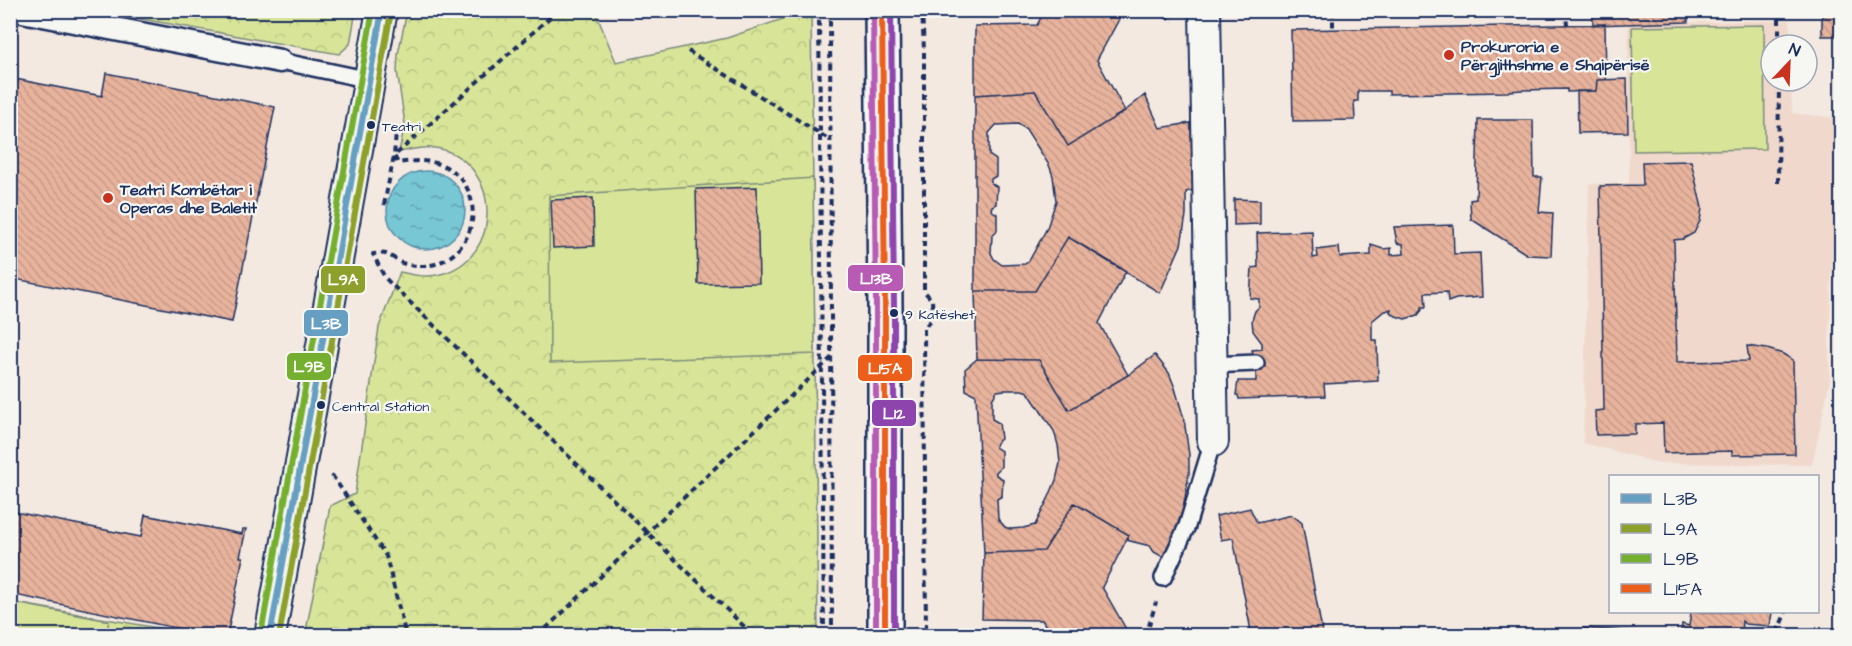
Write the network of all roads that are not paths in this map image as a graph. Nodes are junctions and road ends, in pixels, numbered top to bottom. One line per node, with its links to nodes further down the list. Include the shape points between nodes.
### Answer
1 (18, 10): 5 (street)
2 (382, 10): 6 (street)
3 (882, 10): 12 (main road)
4 (1205, 10): 8 (street)
5 (280, 62): 6 (lane)
6 (370, 80): 11 (street)
7 (1256, 363): 8 (lane)
8 (1211, 365): 9 (street)
9 (1213, 441): 10 (lane, via 1187,526)
10 (1163, 578)
11 (270, 636)
12 (885, 636)

